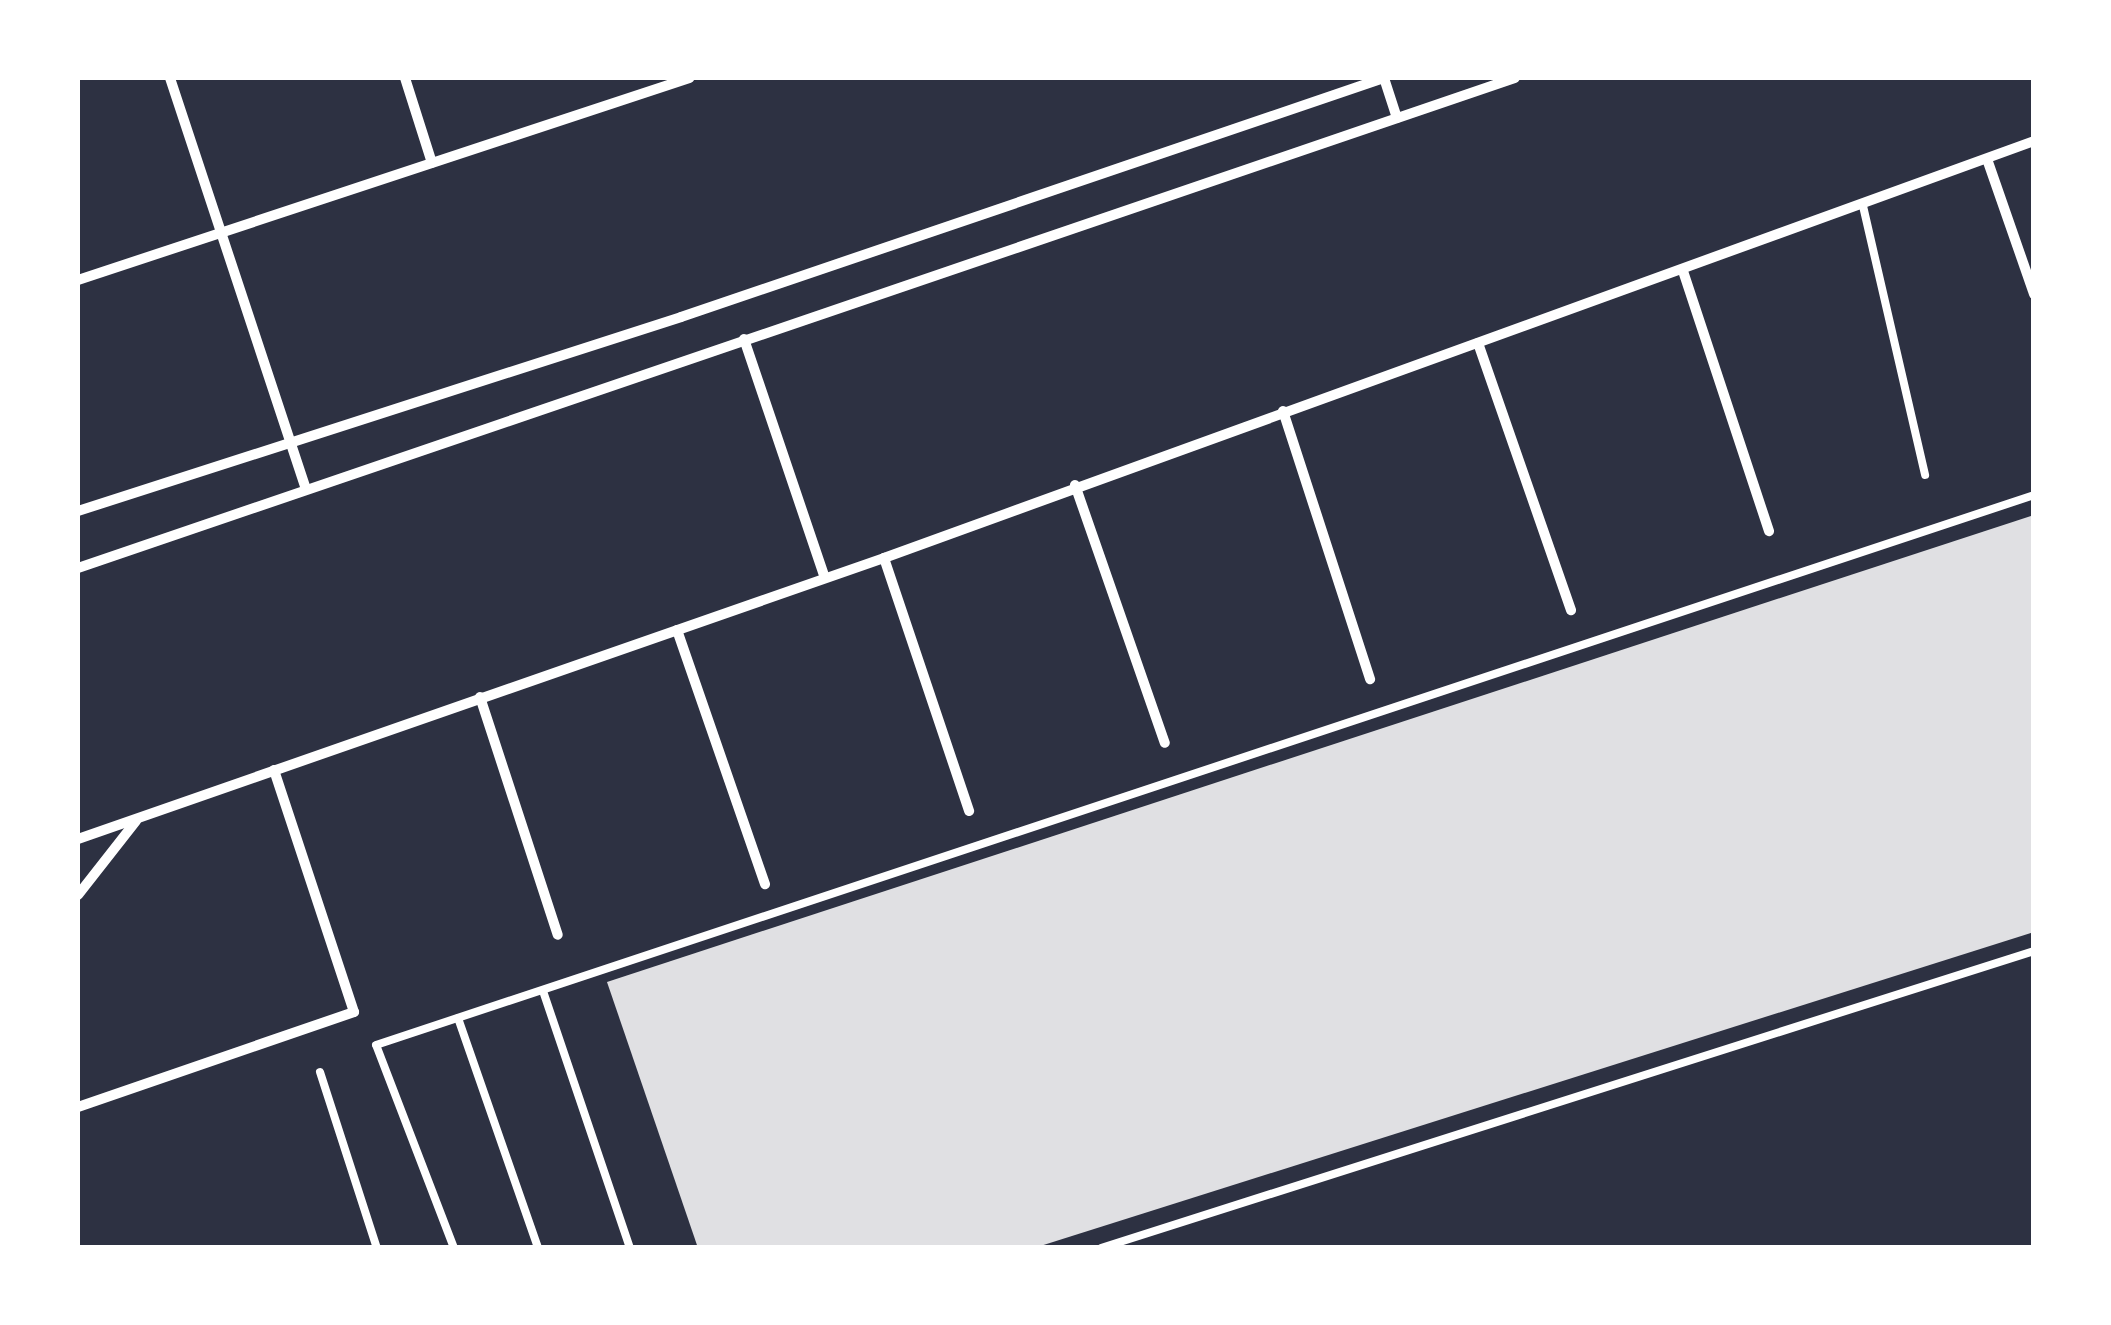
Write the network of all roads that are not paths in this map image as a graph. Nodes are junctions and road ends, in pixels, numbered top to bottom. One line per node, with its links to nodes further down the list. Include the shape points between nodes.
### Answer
1 (170, 78): 11 (street)
2 (405, 78): 9 (street)
3 (689, 78): 9 (street)
4 (1384, 78): 6 (street); 18 (street)
5 (1515, 78): 6 (street)
6 (1397, 118): 15 (street)
7 (2034, 142): 8 (street)
8 (1987, 160): 10 (street); 14 (street)
9 (432, 163): 11 (street)
10 (1863, 206): 12 (street); 19 (lane)
11 (223, 234): 13 (street); 18 (street)
12 (1683, 270): 16 (street); 24 (street)
13 (78, 280)
14 (2034, 294)
15 (744, 339): 21 (street); 27 (street)
16 (1478, 344): 17 (street); 28 (street)
17 (1283, 411): 20 (street); 30 (street)
18 (290, 445): 21 (street); 23 (street)
19 (1925, 476)
20 (1075, 485): 25 (street); 32 (street)
21 (306, 489): 26 (street)
22 (2034, 495): 41 (lane)
23 (78, 511)
24 (1769, 530)
25 (884, 558): 27 (street); 34 (street)
26 (78, 568)
27 (826, 578): 29 (street)
28 (1572, 610)
29 (677, 630): 31 (street); 37 (street)
30 (1370, 679)
31 (480, 698): 33 (street); 39 (street)
32 (1165, 744)
33 (274, 770): 35 (street); 44 (street, via 354,1012)
34 (968, 811)
35 (138, 818): 36 (street); 38 (street)
36 (78, 839)
37 (765, 884)
38 (78, 895)
39 (558, 935)
40 (2034, 951): 49 (lane)
41 (543, 991): 42 (lane); 48 (lane)
42 (458, 1018): 46 (lane, via 376,1045); 47 (lane)
43 (320, 1072): 45 (lane)
44 (78, 1107)
45 (377, 1248)
46 (454, 1248)
47 (538, 1248)
48 (630, 1248)
49 (1101, 1248)

